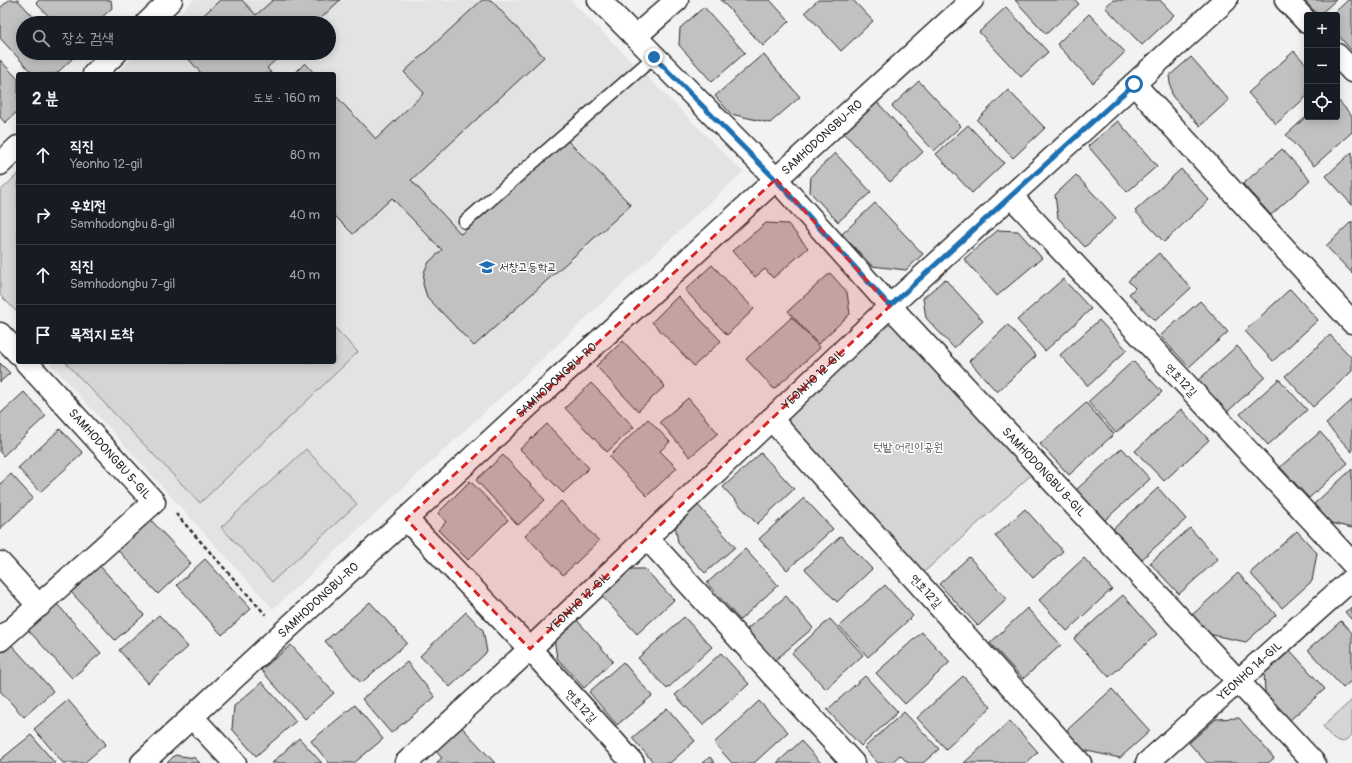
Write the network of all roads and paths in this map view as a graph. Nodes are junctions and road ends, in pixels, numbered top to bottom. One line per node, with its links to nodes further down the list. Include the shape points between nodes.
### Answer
1 (599, 0): 9 (street, SAMHODONGBU 8-GIL)
2 (677, 0): 9 (street)
3 (972, 0): 18 (street, SAMHODONGBU-RO)
4 (1226, 0): 15 (street, YEONHO 12-GIL)
5 (1286, 0): 8 (street)
6 (167, 1): 7 (street)
7 (153, 16)
8 (1304, 19)
9 (636, 36): 10 (street, SAMHODONGBU 8-GIL)
10 (654, 57): 18 (street, SAMHODONGBU 8-GIL); 20 (lane)
11 (1340, 57): 13 (street)
12 (109, 60): 14 (street)
13 (1352, 71)
14 (96, 72)
15 (1134, 84): 19 (street, YEONHO 12-GIL); 22 (street)
16 (16, 149): 17 (street)
17 (0, 164)
18 (776, 180): 21 (street, SAMHODONGBU 8-GIL); 28 (street, SAMHODONGBU-RO)
19 (1011, 196): 21 (street, YEONHO 12-GIL); 31 (street, 연호12길)
20 (465, 222)
21 (890, 306): 26 (street, YEONHO 12-GIL); 37 (street, SAMHODONGBU 8-GIL)
22 (1352, 322)
23 (0, 334): 24 (street)
24 (16, 351)
25 (28, 364): 27 (street, SAMHODONGBU 5-GIL)
26 (771, 419): 29 (street, YEONHO 12-GIL); 44 (street, 연호12길)
27 (154, 502): 33 (street, SAMHODONGBU 5-GIL); 34 (path, via 168,504)
28 (406, 519): 34 (street, SAMHODONGBU-RO); 36 (street, 연호12길)
29 (647, 538): 36 (street, YEONHO 12-GIL); 43 (street)
30 (0, 563): 33 (street)
31 (1352, 563)
32 (1352, 579): 37 (street, YEONHO 14-GIL)
33 (39, 606): 35 (street, SAMHODONGBU 5-GIL)
34 (282, 633): 38 (street, SAMHODONGBU-RO)
35 (0, 640)
36 (530, 649): 41 (street, YEONHO 12-GIL); 42 (street, 연호12길)
37 (1238, 681): 45 (street, YEONHO 14-GIL); 46 (street, SAMHODONGBU 8-GIL)
38 (192, 717): 39 (street, SAMHODONGBU-RO); 40 (street)
39 (142, 763)
40 (235, 763)
41 (408, 763)
42 (633, 763)
43 (853, 763)
44 (1080, 763)
45 (1147, 763)
46 (1314, 763)

